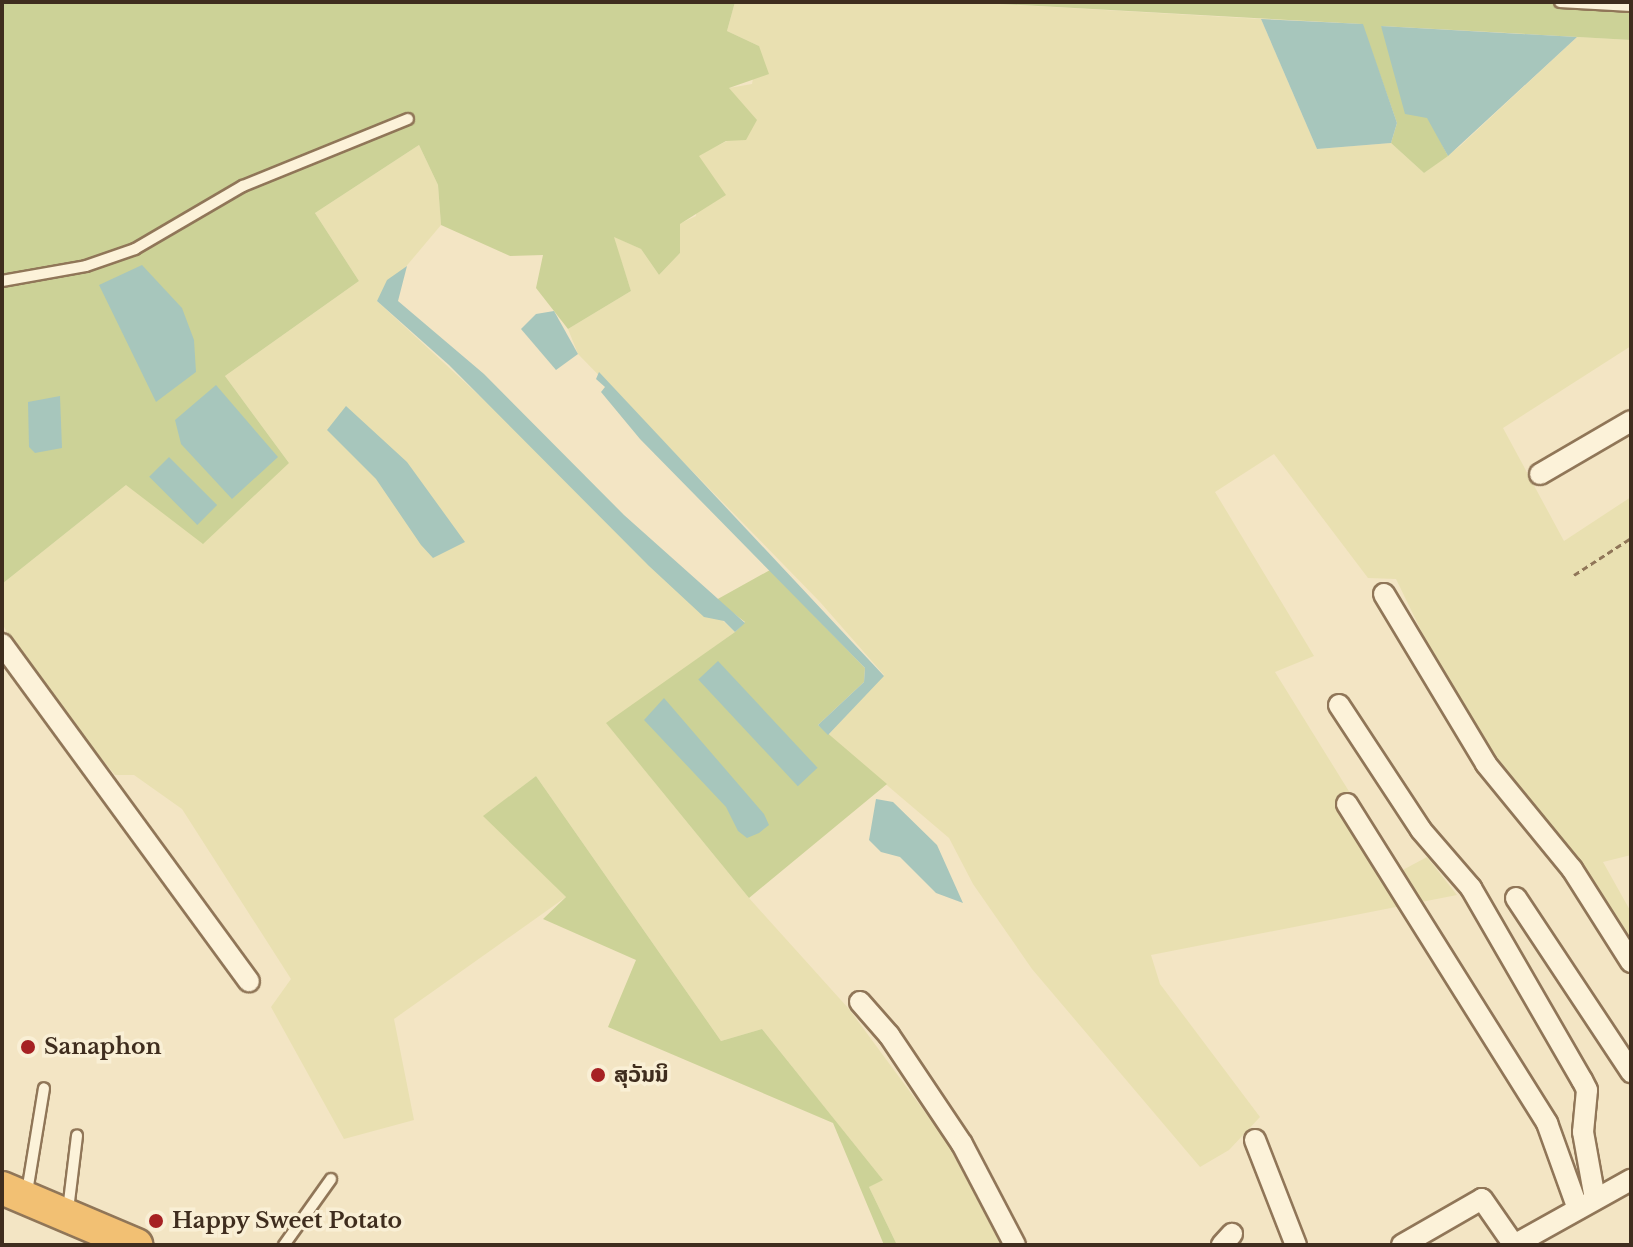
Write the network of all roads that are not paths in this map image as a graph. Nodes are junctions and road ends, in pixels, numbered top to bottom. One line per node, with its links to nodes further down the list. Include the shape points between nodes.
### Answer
1 (1560, 2): 2 (lane)
2 (1631, 6)
3 (408, 119): 4 (lane, via 243,186 135,249 86,266)
4 (2, 281)
5 (1631, 421): 6 (street)
6 (1540, 474)
7 (1384, 594): 12 (street, via 1486,764 1572,869)
8 (2, 644): 13 (street)
9 (1339, 705): 22 (street, via 1421,830 1471,888 1587,1090)
10 (1347, 804): 22 (street, via 1547,1123)
11 (1516, 898): 15 (street)
12 (1631, 962)
13 (249, 981)
14 (860, 1002): 27 (street, via 889,1035 962,1144)
15 (1631, 1072)
16 (44, 1088): 21 (lane)
17 (77, 1136): 23 (lane)
18 (1255, 1140): 28 (street)
19 (331, 1179): 26 (lane)
20 (1631, 1180): 22 (street)
21 (10, 1199): 23 (highway); 24 (highway)
22 (1586, 1204): 30 (street)
23 (67, 1216): 25 (highway)
24 (80, 1245)
25 (136, 1245)
26 (284, 1245)
27 (1015, 1245)
28 (1296, 1245)
29 (1402, 1245): 30 (street, via 1482,1199)
30 (1514, 1245)

